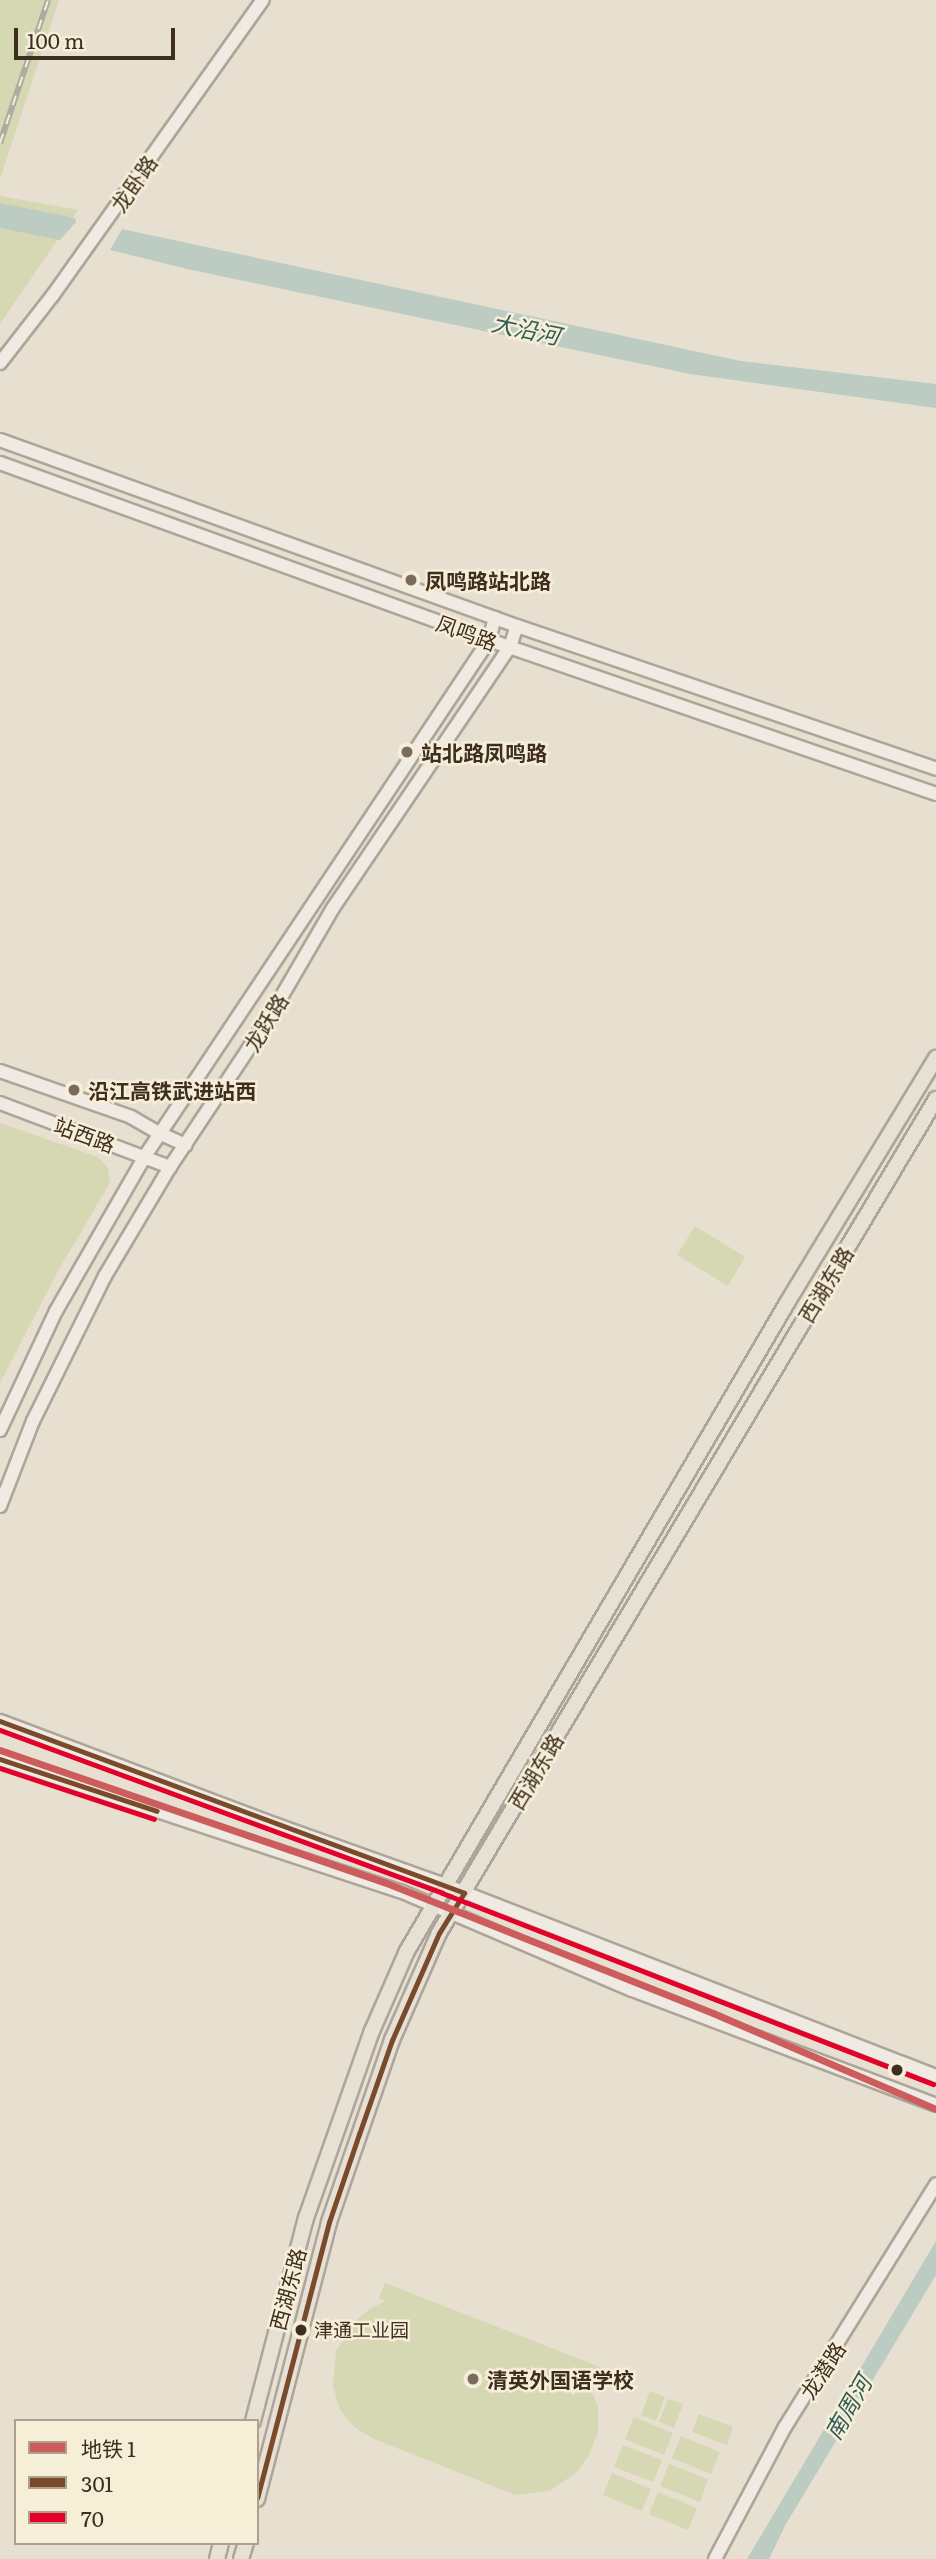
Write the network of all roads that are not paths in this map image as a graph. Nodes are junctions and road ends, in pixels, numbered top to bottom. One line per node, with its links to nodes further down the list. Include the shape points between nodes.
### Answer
1 (263, 0): 2 (street, 龙卧路)
2 (0, 363)
3 (0, 440): 5 (street, 凤鸣路)
4 (0, 463): 7 (street, 凤鸣路)
5 (495, 618): 6 (street, 凤鸣路); 7 (street, 龙跃路)
6 (517, 626): 8 (street, 龙跃路); 9 (street, 凤鸣路)
7 (489, 640): 8 (street, 凤鸣路); 15 (street, 龙跃路)
8 (510, 647): 10 (street, 凤鸣路); 16 (street, 龙跃路, via 333,908 269,1018)
9 (936, 769)
10 (936, 794)
11 (936, 1058): 23 (main road, 西湖东路)
12 (0, 1071): 15 (street, 站西路, via 131,1117)
13 (936, 1099): 24 (main road, 西湖东路)
14 (0, 1104): 17 (street, 站西路)
15 (161, 1135): 16 (street, 站西路); 17 (street, 龙跃路)
16 (186, 1144): 18 (street, 龙跃路)
17 (145, 1156): 18 (street, 站西路); 19 (street, 龙跃路, via 56,1311)
18 (170, 1167): 20 (street, 龙跃路, via 67,1348)
19 (0, 1430)
20 (0, 1506)
21 (0, 1721): 23 (street)
22 (0, 1759): 25 (street, via 327,1864)
23 (445, 1885): 24 (street); 25 (main road, 西湖东路)
24 (464, 1892): 26 (main road, 西湖东路); 27 (street)
25 (432, 1903): 26 (street); 30 (main road, 西湖东路, via 372,2031 332,2141 306,2218)
26 (452, 1911): 28 (street, via 632,1990); 31 (main road, 西湖东路, via 392,2040 329,2221)
27 (936, 2076)
28 (936, 2105)
29 (936, 2184): 32 (street, 龙潜路, via 785,2427)
30 (254, 2419)
31 (259, 2491)
32 (715, 2559)

